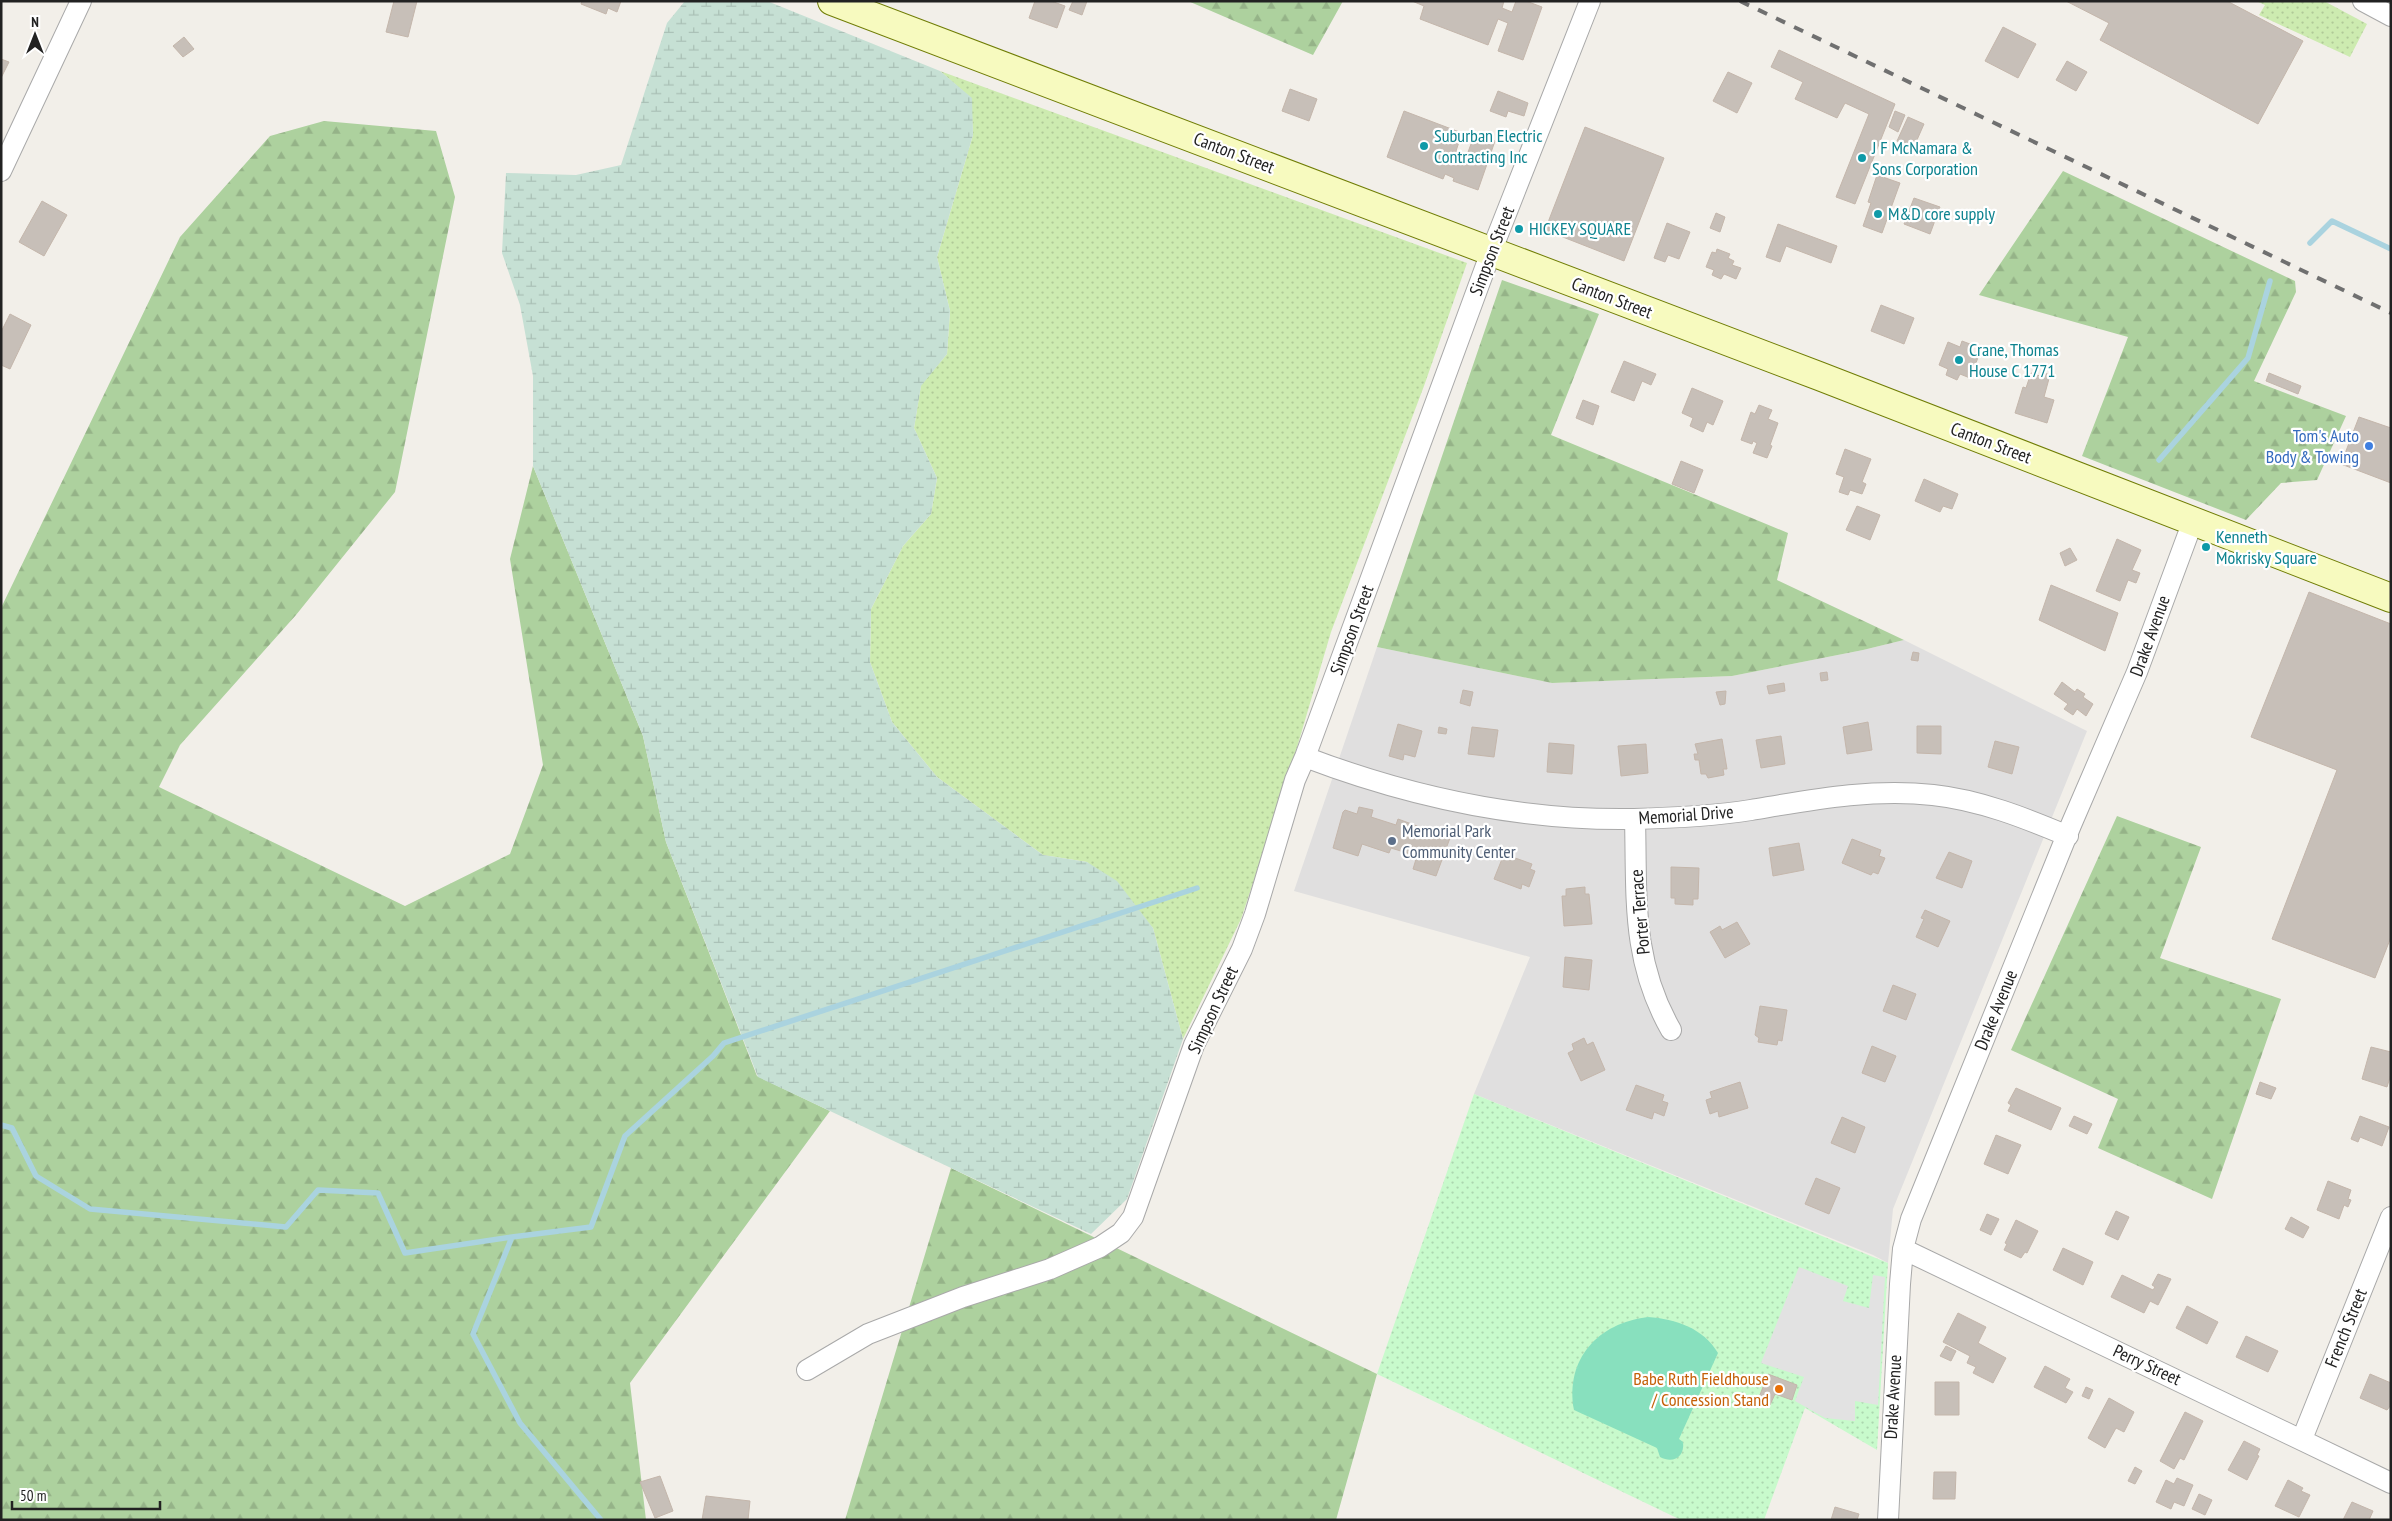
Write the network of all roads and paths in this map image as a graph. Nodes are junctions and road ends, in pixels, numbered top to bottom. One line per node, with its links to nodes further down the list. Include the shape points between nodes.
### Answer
1 (81, 1): 6 (street)
2 (832, 1): 7 (main road, Canton Street)
3 (1590, 1): 7 (street, Simpson Street)
4 (2363, 1): 5 (street)
5 (2391, 16)
6 (1, 171)
7 (1491, 252): 8 (main road, Canton Street); 10 (street, Simpson Street)
8 (2193, 521): 9 (main road, Canton Street); 12 (street, Drake Avenue, via 2137,672)
9 (2391, 598)
10 (1305, 756): 11 (street, Memorial Drive, via 1416,793 1477,806 1551,816); 16 (street, Simpson Street, via 1242,949 1194,1045 1139,1205 1122,1234 1050,1269 868,1334)
11 (1635, 819): 12 (street, Memorial Drive, via 1749,810 1844,796 1910,794 1957,799 1992,808); 13 (street, Porter Terrace, via 1640,950 1650,984)
12 (2068, 836): 15 (street, Drake Avenue, via 1920,1196)
13 (1671, 1030)
14 (2391, 1217): 17 (street, French Street)
15 (1903, 1249): 17 (street, Perry Street); 19 (street, Drake Avenue)
16 (807, 1370)
17 (2302, 1439): 18 (street, Perry Street)
18 (2391, 1483)
19 (1888, 1520)

